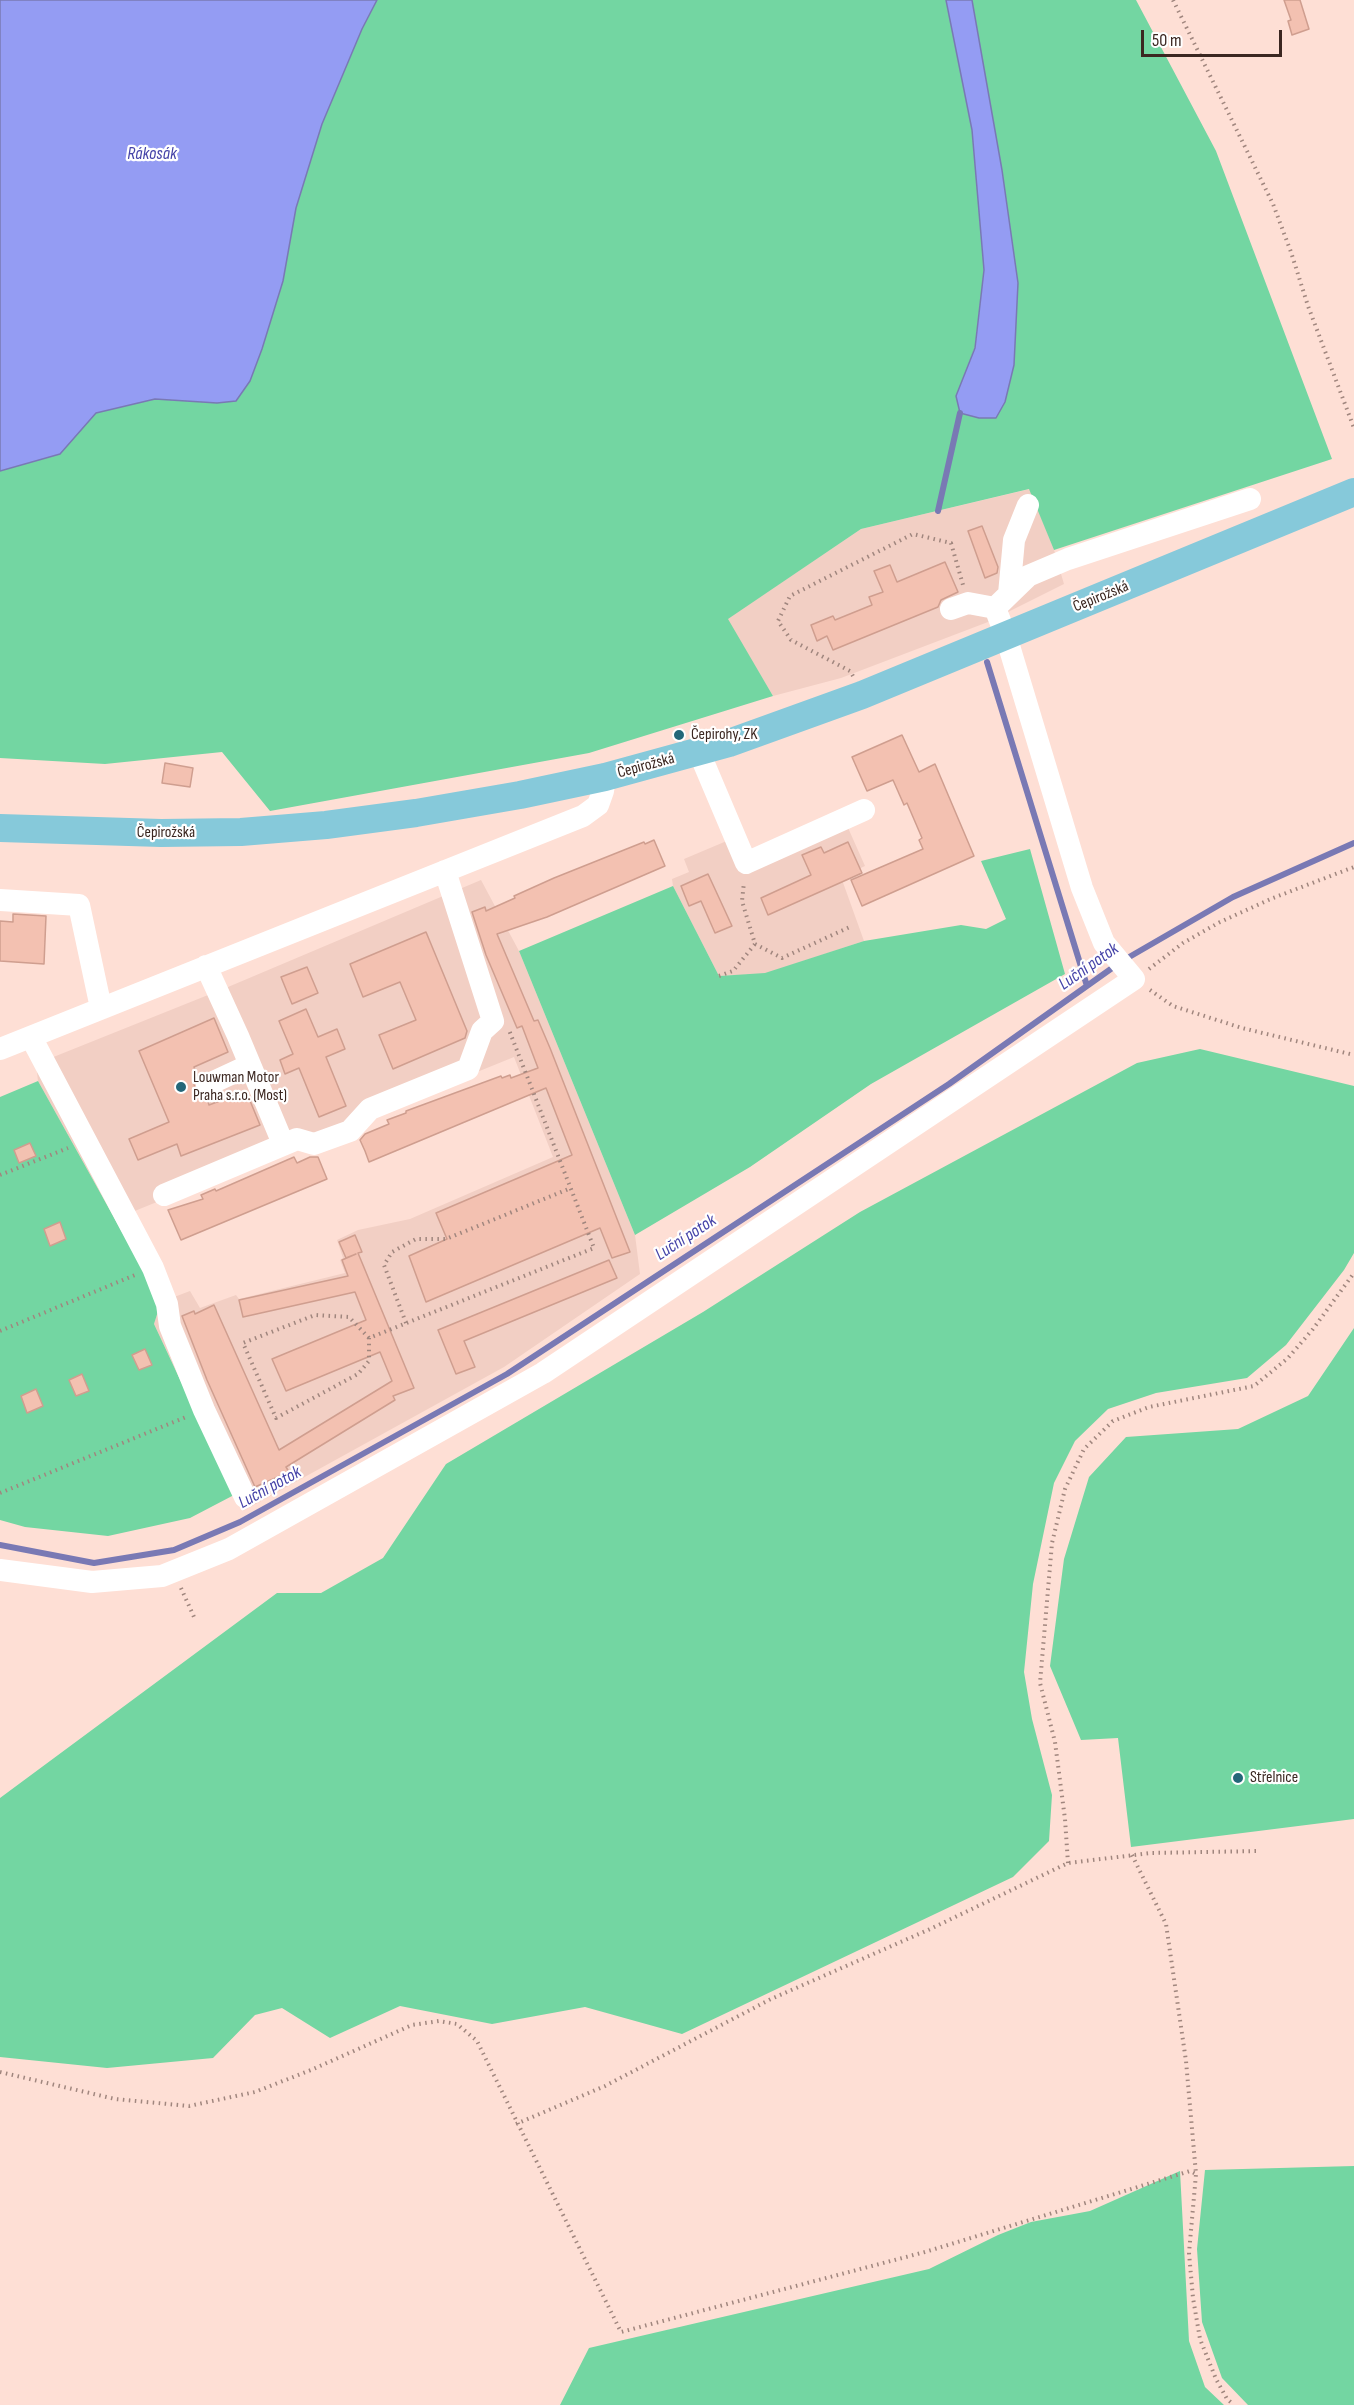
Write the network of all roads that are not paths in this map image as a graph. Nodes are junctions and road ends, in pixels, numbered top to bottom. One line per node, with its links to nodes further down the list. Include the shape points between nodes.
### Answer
1 (1354, 492): 6 (main road, Čepirožská)
2 (1250, 499): 4 (street, via 1028,576)
3 (1028, 505): 4 (street, via 1014,540)
4 (1002, 601): 5 (street); 6 (street)
5 (960, 606)
6 (1006, 636): 7 (main road, Čepirožská, via 862,695); 22 (street, via 1082,888 1104,943 1134,979 543,1373 229,1550 162,1576 92,1582)
7 (699, 752): 8 (main road, Čepirožská); 9 (street, via 746,863)
8 (605, 777): 10 (main road, Čepirožská, via 416,813 326,825 241,832); 11 (street, via 598,804 583,816)
9 (864, 810)
10 (9, 829)
11 (445, 871): 13 (street); 20 (street, via 493,1021 482,1032 468,1069 370,1109 350,1131 314,1144 297,1139)
12 (0, 900): 14 (street, via 79,905)
13 (206, 966): 14 (street); 17 (street)
14 (100, 1008): 15 (street)
15 (31, 1037): 16 (street); 21 (street, via 153,1268 167,1304 170,1326)
16 (0, 1049)
17 (250, 1065): 18 (street); 19 (street)
18 (207, 1084)
19 (279, 1134)
20 (164, 1195)
21 (245, 1497)
22 (0, 1570)

